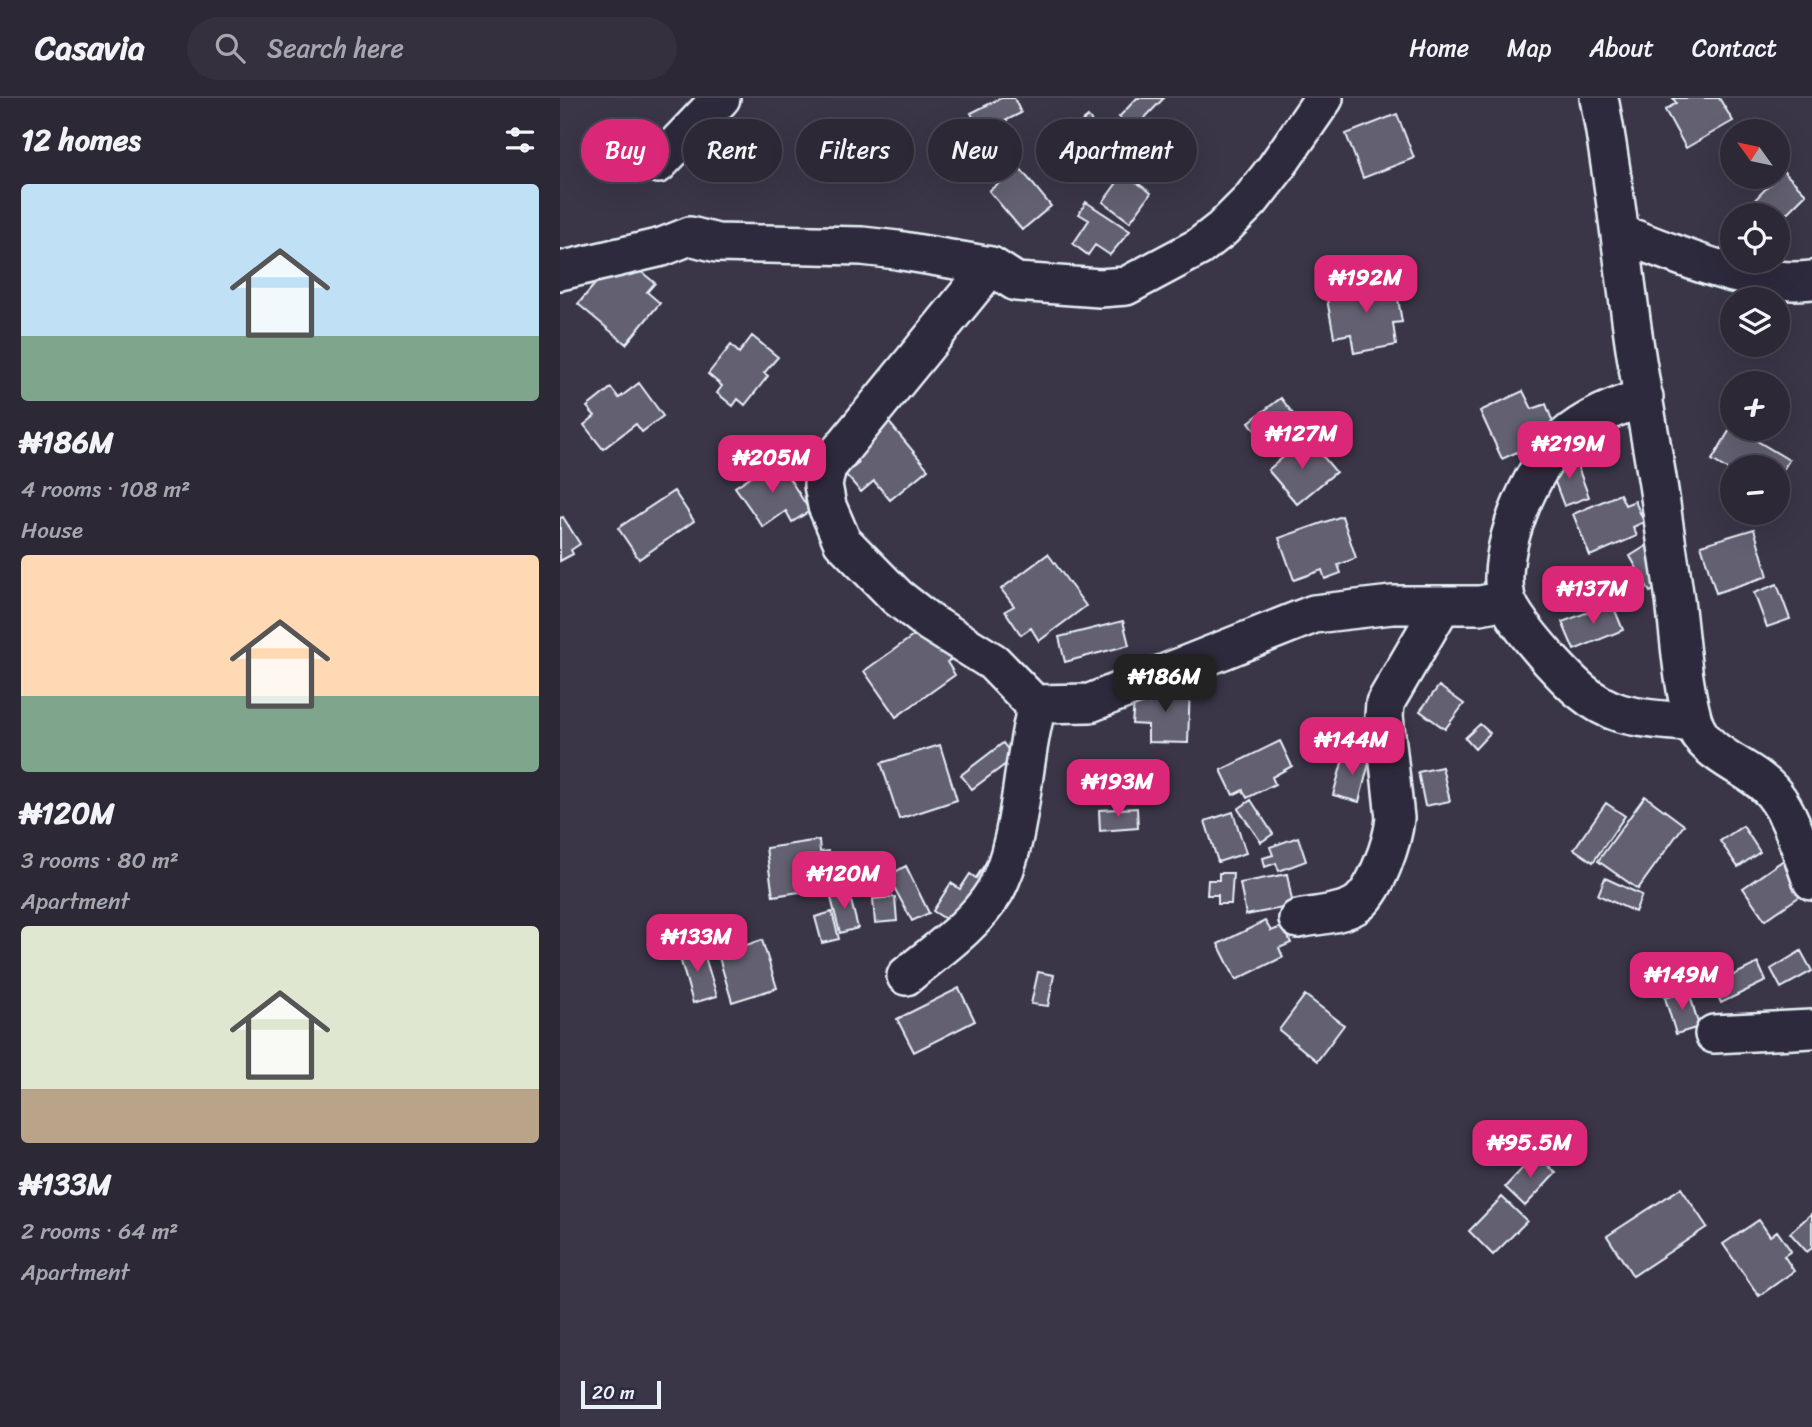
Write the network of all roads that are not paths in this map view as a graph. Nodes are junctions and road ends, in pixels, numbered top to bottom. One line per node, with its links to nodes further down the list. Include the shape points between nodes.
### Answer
1 (721, 98): 4 (street)
2 (1324, 98): 6 (street, via 1250,201 1199,247 1155,273 1126,286 1100,288 1016,282)
3 (1599, 98): 5 (street)
4 (669, 152)
5 (1621, 233): 8 (street, via 1741,276); 9 (street)
6 (991, 266): 7 (street, via 862,246 717,243 690,236); 12 (street, via 827,467 823,485 834,528 883,584 929,622 993,662)
7 (560, 271)
8 (1812, 280)
9 (1644, 397): 10 (street, via 1577,428 1537,471 1511,536 1505,563); 13 (street, via 1681,665)
10 (1506, 600): 11 (street); 13 (street, via 1532,640 1574,686 1598,703 1620,713)
11 (1442, 605): 12 (street, via 1392,605 1314,614 1090,703); 15 (street, via 1385,703 1394,833 1372,887 1355,906)
12 (1034, 704): 16 (street, via 1008,860 994,892 967,925)
13 (1694, 723): 14 (street, via 1713,748 1774,794)
14 (1812, 881)
15 (1298, 919)
16 (906, 976)
17 (1812, 1029): 18 (street)
18 (1714, 1034)

